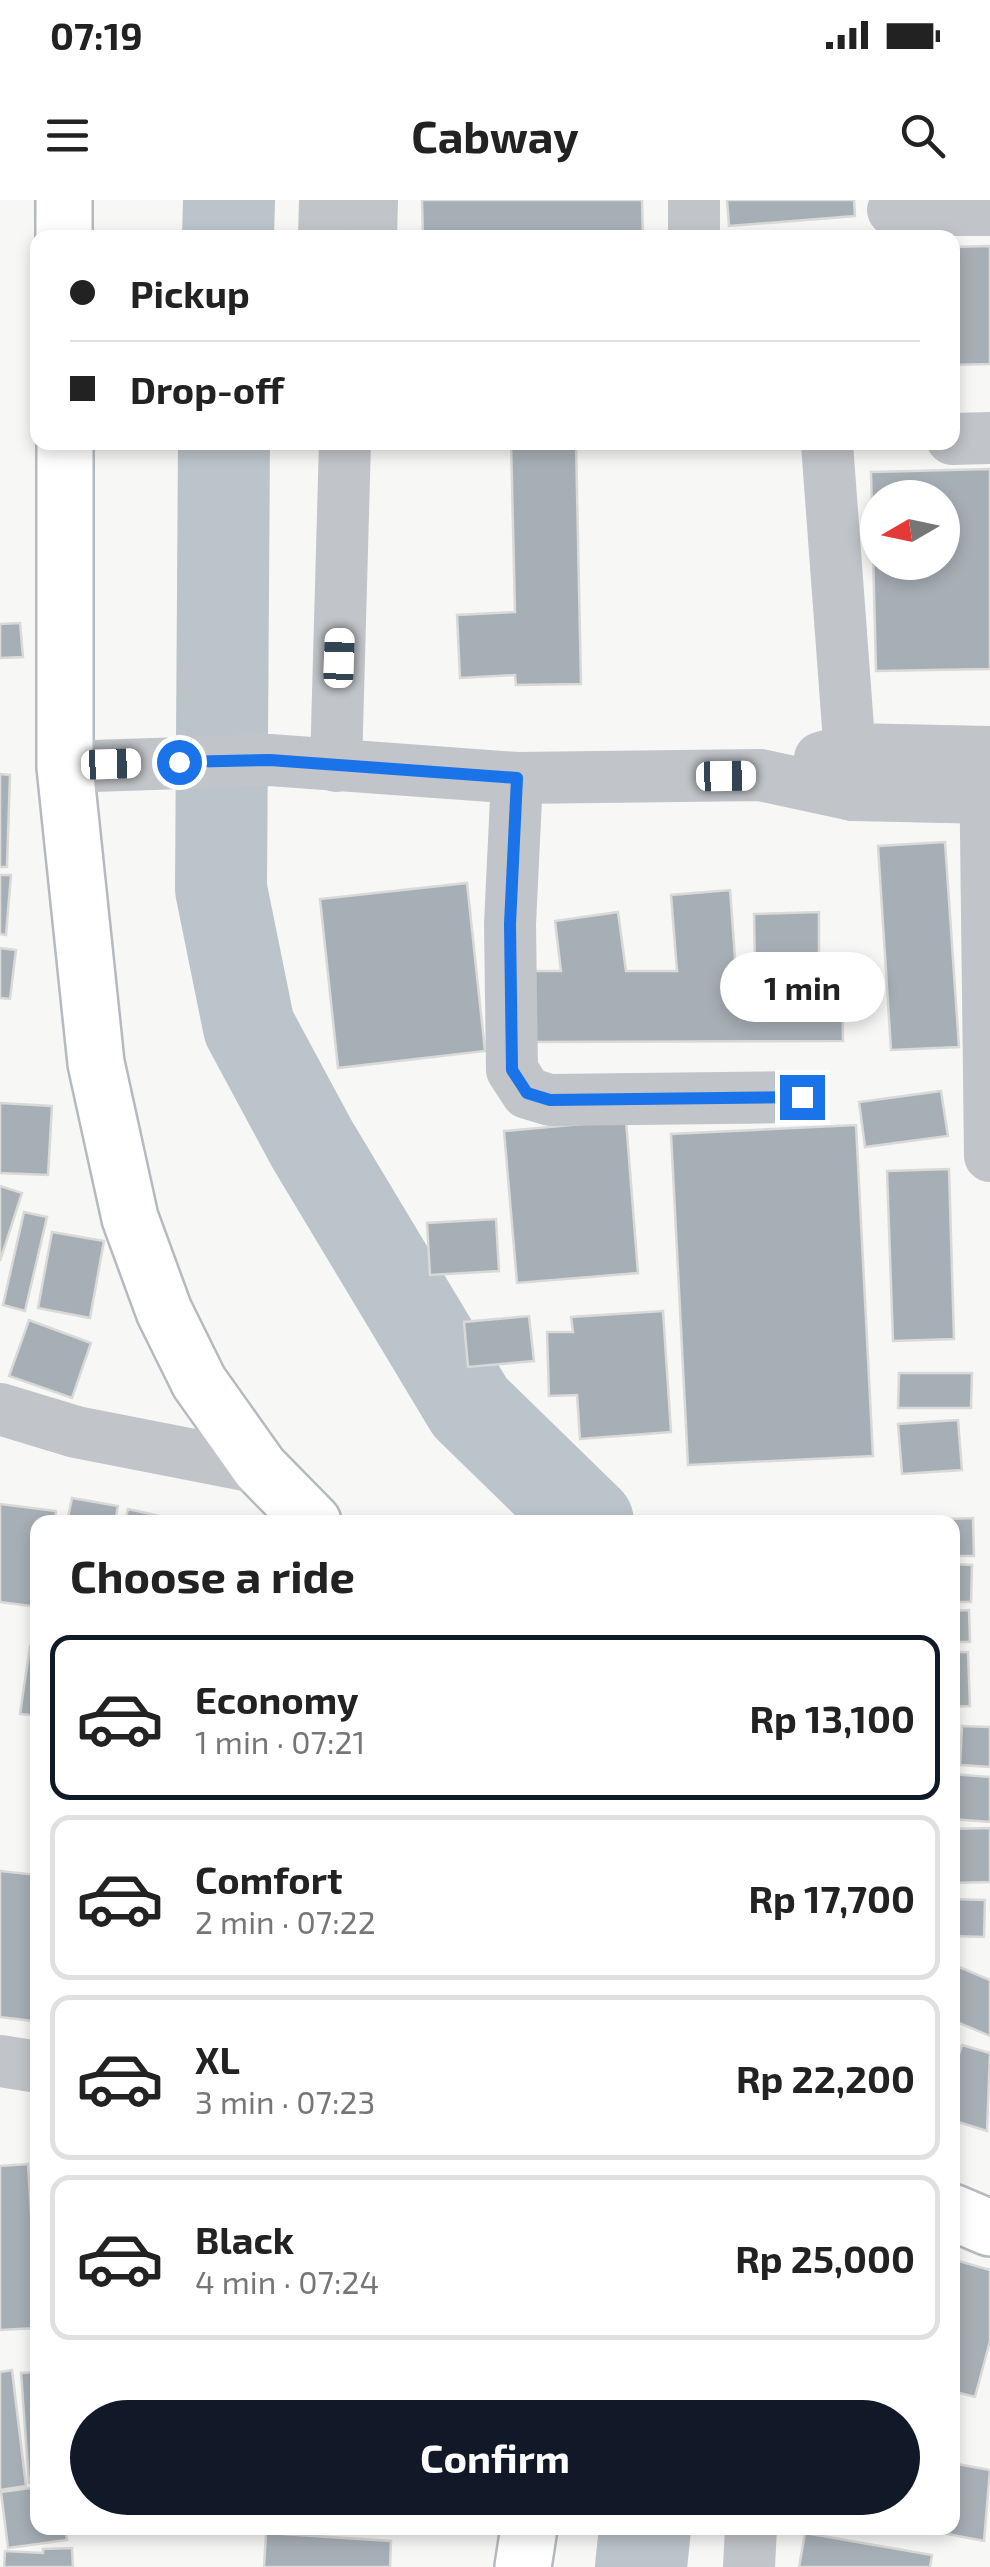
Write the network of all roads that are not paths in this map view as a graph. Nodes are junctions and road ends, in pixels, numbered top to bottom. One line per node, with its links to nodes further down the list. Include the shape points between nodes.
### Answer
1 (325, 200): 6 (street)
2 (372, 200): 7 (street)
3 (694, 200): 8 (street)
4 (990, 210): 5 (street)
5 (892, 216)
6 (324, 230)
7 (371, 230)
8 (694, 230)
9 (990, 438): 10 (street)
10 (960, 439)
11 (66, 450): 14 (street)
12 (345, 450): 15 (street)
13 (827, 450): 16 (street)
14 (88, 766): 15 (street, via 248,760); 23 (street, via 96,1063 130,1218 199,1382)
15 (336, 766): 18 (street)
16 (852, 772): 17 (street); 18 (street)
17 (987, 775): 19 (street)
18 (517, 778): 20 (street, via 511,1046 512,1070 523,1089 550,1100)
19 (990, 1086): 21 (street)
20 (802, 1097)
21 (990, 1156)
22 (0, 1409): 23 (street, via 76,1432)
23 (260, 1468): 24 (street)
24 (306, 1515)
25 (0, 2061): 26 (street)
26 (30, 2065)
27 (960, 2215): 28 (street)
28 (990, 2228)
29 (529, 2535): 31 (street)
30 (751, 2535): 32 (street)
31 (523, 2567)
32 (749, 2567)

